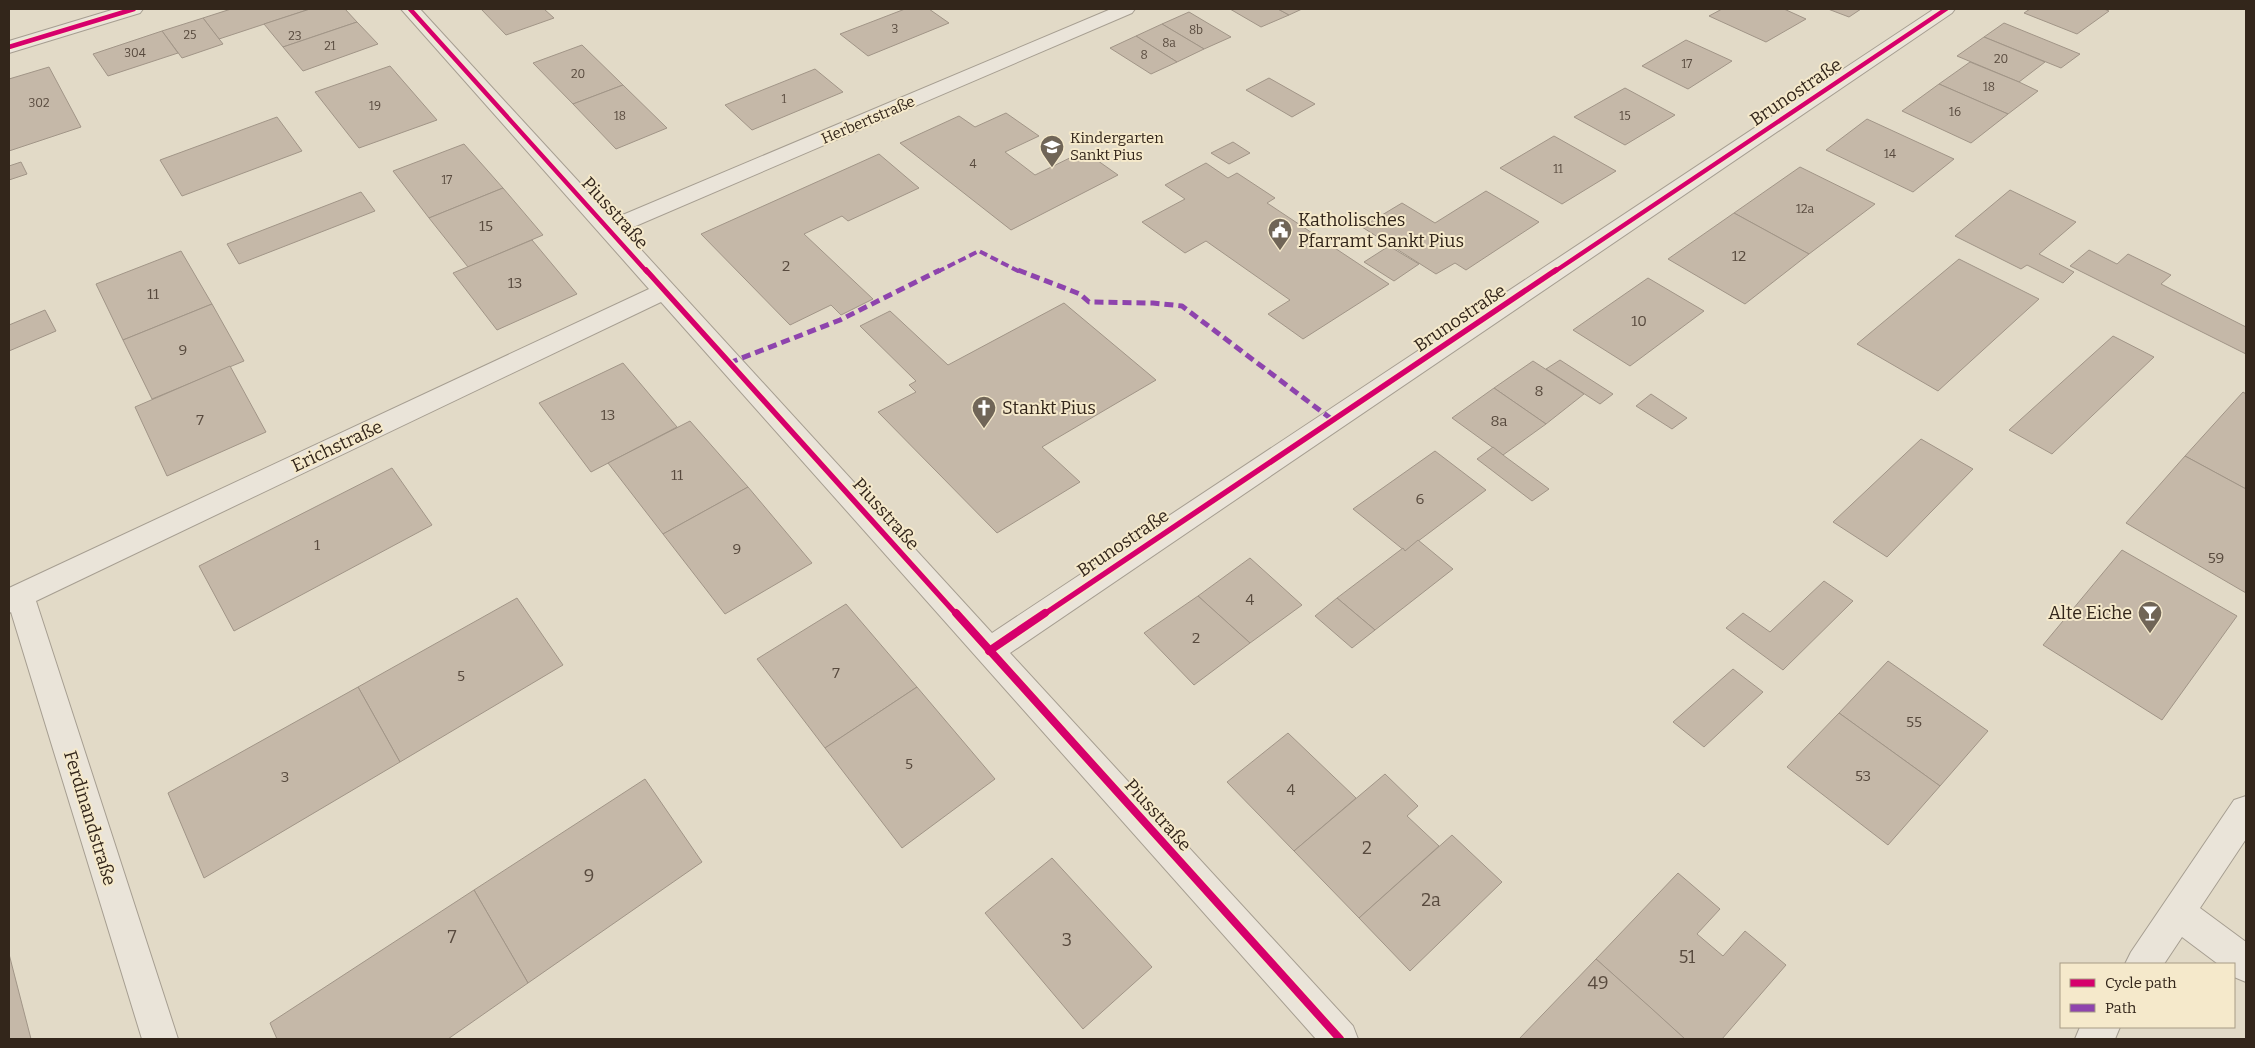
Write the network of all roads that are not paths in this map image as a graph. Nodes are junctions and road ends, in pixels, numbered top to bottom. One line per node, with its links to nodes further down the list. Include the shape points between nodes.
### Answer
1 (134, 9): 5 (street)
2 (410, 9): 6 (street, Piusstraße)
3 (1126, 9): 6 (street, Herbertstraße)
4 (1946, 9): 9 (street, Brunostraße)
5 (9, 47)
6 (610, 229): 7 (street, Piusstraße)
7 (664, 291): 8 (street, Erichstraße); 9 (street, Piusstraße)
8 (14, 598): 15 (street, Ferdinandstraße)
9 (990, 651): 16 (street, Piusstraße)
10 (2246, 811): 11 (street)
11 (2177, 912): 12 (street); 13 (street)
12 (2144, 963)
13 (2246, 964)
14 (2101, 1028): 17 (street)
15 (160, 1039)
16 (1340, 1039)
17 (2093, 1039)

